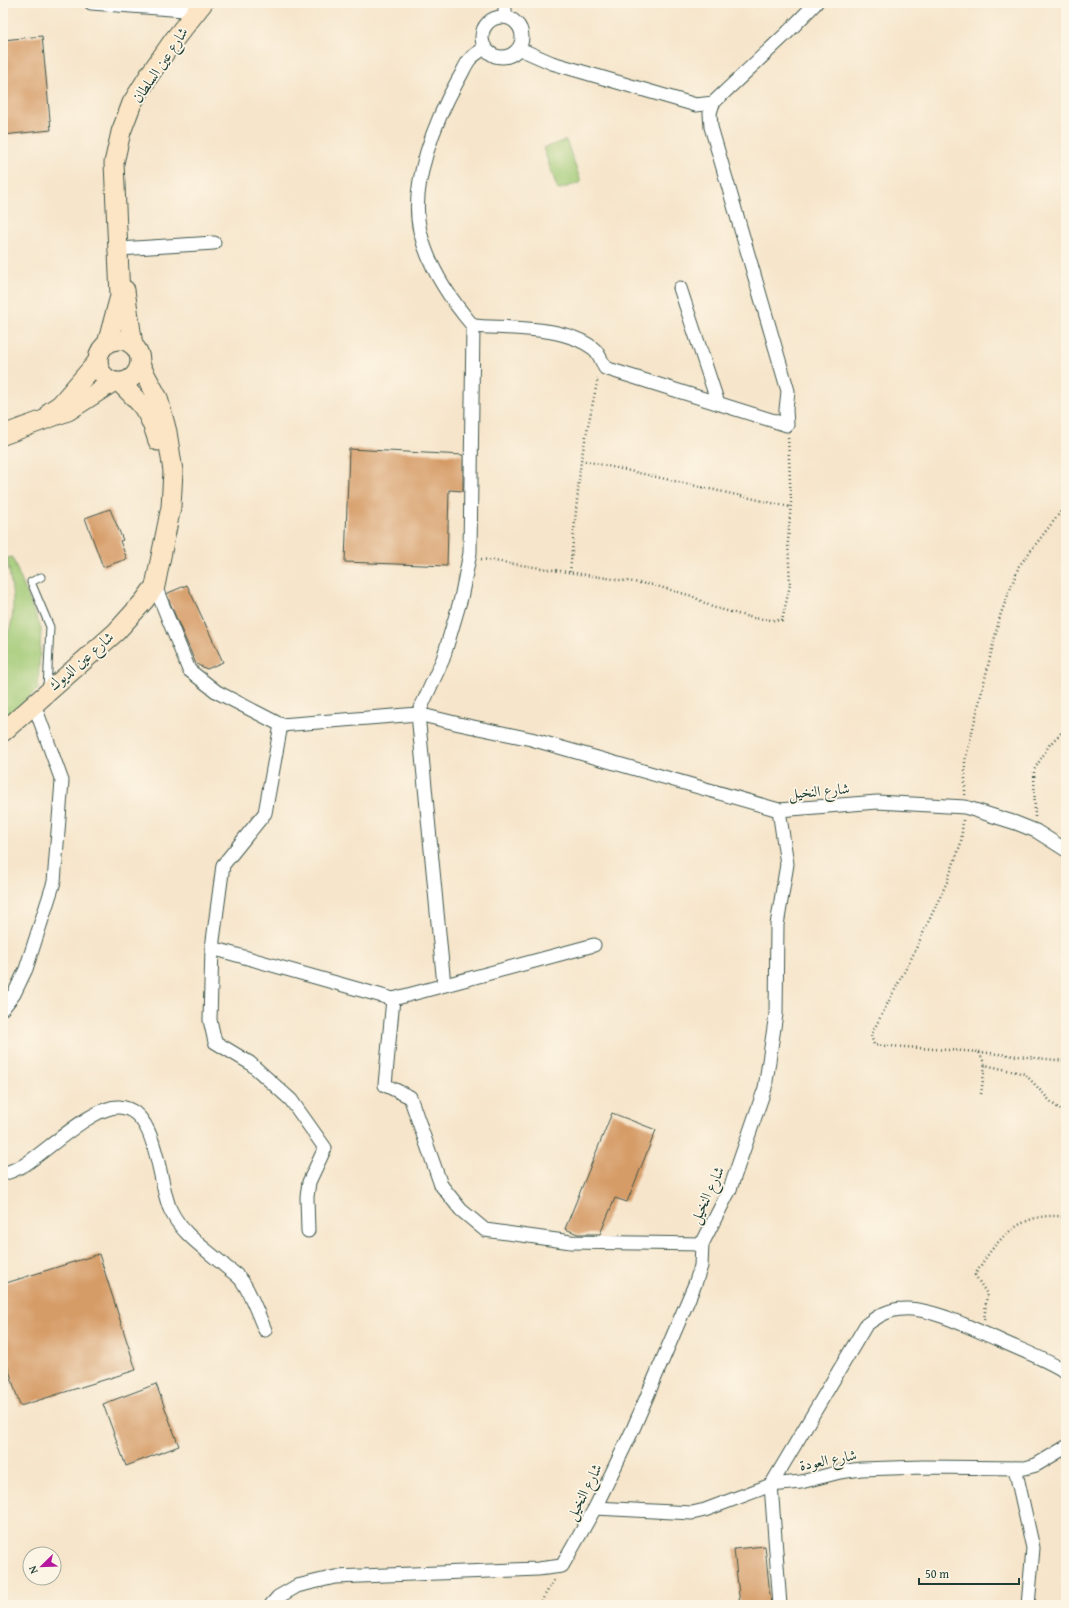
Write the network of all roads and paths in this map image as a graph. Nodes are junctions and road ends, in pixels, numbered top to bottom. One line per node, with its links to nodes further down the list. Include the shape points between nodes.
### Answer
1 (91, 3): 4 (street)
2 (505, 3): 5 (street)
3 (816, 3): 8 (street)
4 (201, 7): 10 (main road, شارع عين السلطان, via 150,74 132,103 121,132 114,163)
5 (505, 17): 6 (street, via 492,19 484,29 482,35); 7 (street, via 517,23 521,29)
6 (485, 48): 7 (street, via 489,53 502,58 515,54); 12 (street, via 470,59 444,105 423,166 418,208 425,248 438,276 458,309)
7 (520, 49): 8 (street, via 552,63 696,105)
8 (713, 103): 21 (street, via 710,113 711,127 788,391)
9 (214, 243): 10 (street)
10 (118, 249): 13 (main road, شارع عين السلطان, via 120,296); 14 (main road, شارع عين السلطان)
11 (680, 288): 19 (street)
12 (473, 326): 16 (street, via 559,333 578,339 595,350); 27 (street)
13 (107, 344): 14 (main road, via 120,340); 15 (main road, via 99,354)
14 (133, 345): 17 (main road, via 140,357)
15 (98, 361): 18 (main road, via 102,374); 20 (main road, via 60,405)
16 (602, 362): 19 (street, via 605,368); 23 (path)
17 (140, 365): 18 (main road, via 134,378); 25 (main road, via 158,398 167,432 173,471)
18 (117, 382): 20 (main road, via 68,411); 25 (main road, via 143,405 153,424)
19 (718, 403): 21 (street)
20 (27, 425): 22 (main road)
21 (787, 425): 26 (path)
22 (3, 435)
23 (581, 460): 26 (path); 28 (path)
24 (1066, 505): 36 (path, via 1019,566 1000,616 965,761)
25 (171, 507): 30 (main road)
26 (790, 507): 28 (path, via 790,585 782,621 746,616 712,607 692,596 653,586)
27 (469, 557): 28 (path); 32 (street, via 461,598 443,659)
28 (570, 573)
29 (41, 577): 31 (lane, via 31,582 50,626)
30 (155, 586): 31 (main road, شارع عين الديوك, via 116,632); 33 (street, via 189,670 217,692)
31 (40, 697): 35 (main road, شارع عين الديوك); 44 (street, via 62,781 54,882 26,969 14,994)
32 (418, 714): 33 (street); 37 (street, via 532,739); 42 (street)
33 (281, 725): 41 (street, via 265,813 223,865)
34 (1066, 728): 38 (path, via 1050,744 1034,770)
35 (3, 732)
36 (965, 808): 37 (street, شارع النخيل, via 877,802); 38 (street, شارع النخيل); 45 (path, via 961,843 947,882 912,959 871,1035 874,1045)
37 (779, 810): 53 (street, شارع النخيل, via 787,864 777,925 776,1014 765,1088 730,1188)
38 (1036, 831): 39 (street, شارع النخيل)
39 (1066, 850)
40 (594, 945): 42 (street)
41 (212, 948): 43 (street); 52 (street, via 210,1020 215,1042 250,1063 291,1100 325,1148 309,1182)
42 (444, 985): 43 (street)
43 (393, 999): 53 (street, via 386,1085 410,1097 441,1185 461,1210 485,1230 571,1242)
44 (3, 1008)
45 (979, 1052): 46 (path); 47 (path)
46 (1066, 1061)
47 (986, 1065): 48 (path); 49 (path, via 1026,1074 1053,1104)
48 (981, 1094)
49 (1066, 1114)
50 (3, 1174): 54 (street, via 29,1162 62,1136 107,1108 120,1107 132,1110 143,1120 152,1136 170,1209 182,1230 242,1281)
51 (1066, 1217): 55 (path, via 1040,1216 1020,1224 1006,1233 989,1251 976,1275 986,1294 984,1321)
52 (308, 1231)
53 (702, 1244): 60 (street, شارع النخيل, via 702,1266 695,1284 633,1428)
54 (265, 1330)
55 (979, 1331): 56 (street, via 1038,1356); 59 (street, via 916,1309 892,1310 879,1315 866,1325)
56 (1066, 1372)
57 (1066, 1447): 58 (street, شارع العودة, via 1036,1465)
58 (1015, 1468): 59 (street, شارع العودة, via 861,1469 801,1482); 65 (street, via 1033,1548)
59 (771, 1485): 60 (street, شارع العودة, via 692,1513); 64 (street)
60 (595, 1508): 61 (street, شارع النخيل)
61 (562, 1566): 62 (street, via 335,1577 297,1586); 63 (path)
62 (270, 1605)
63 (539, 1605)
64 (780, 1605)
65 (1028, 1605)

